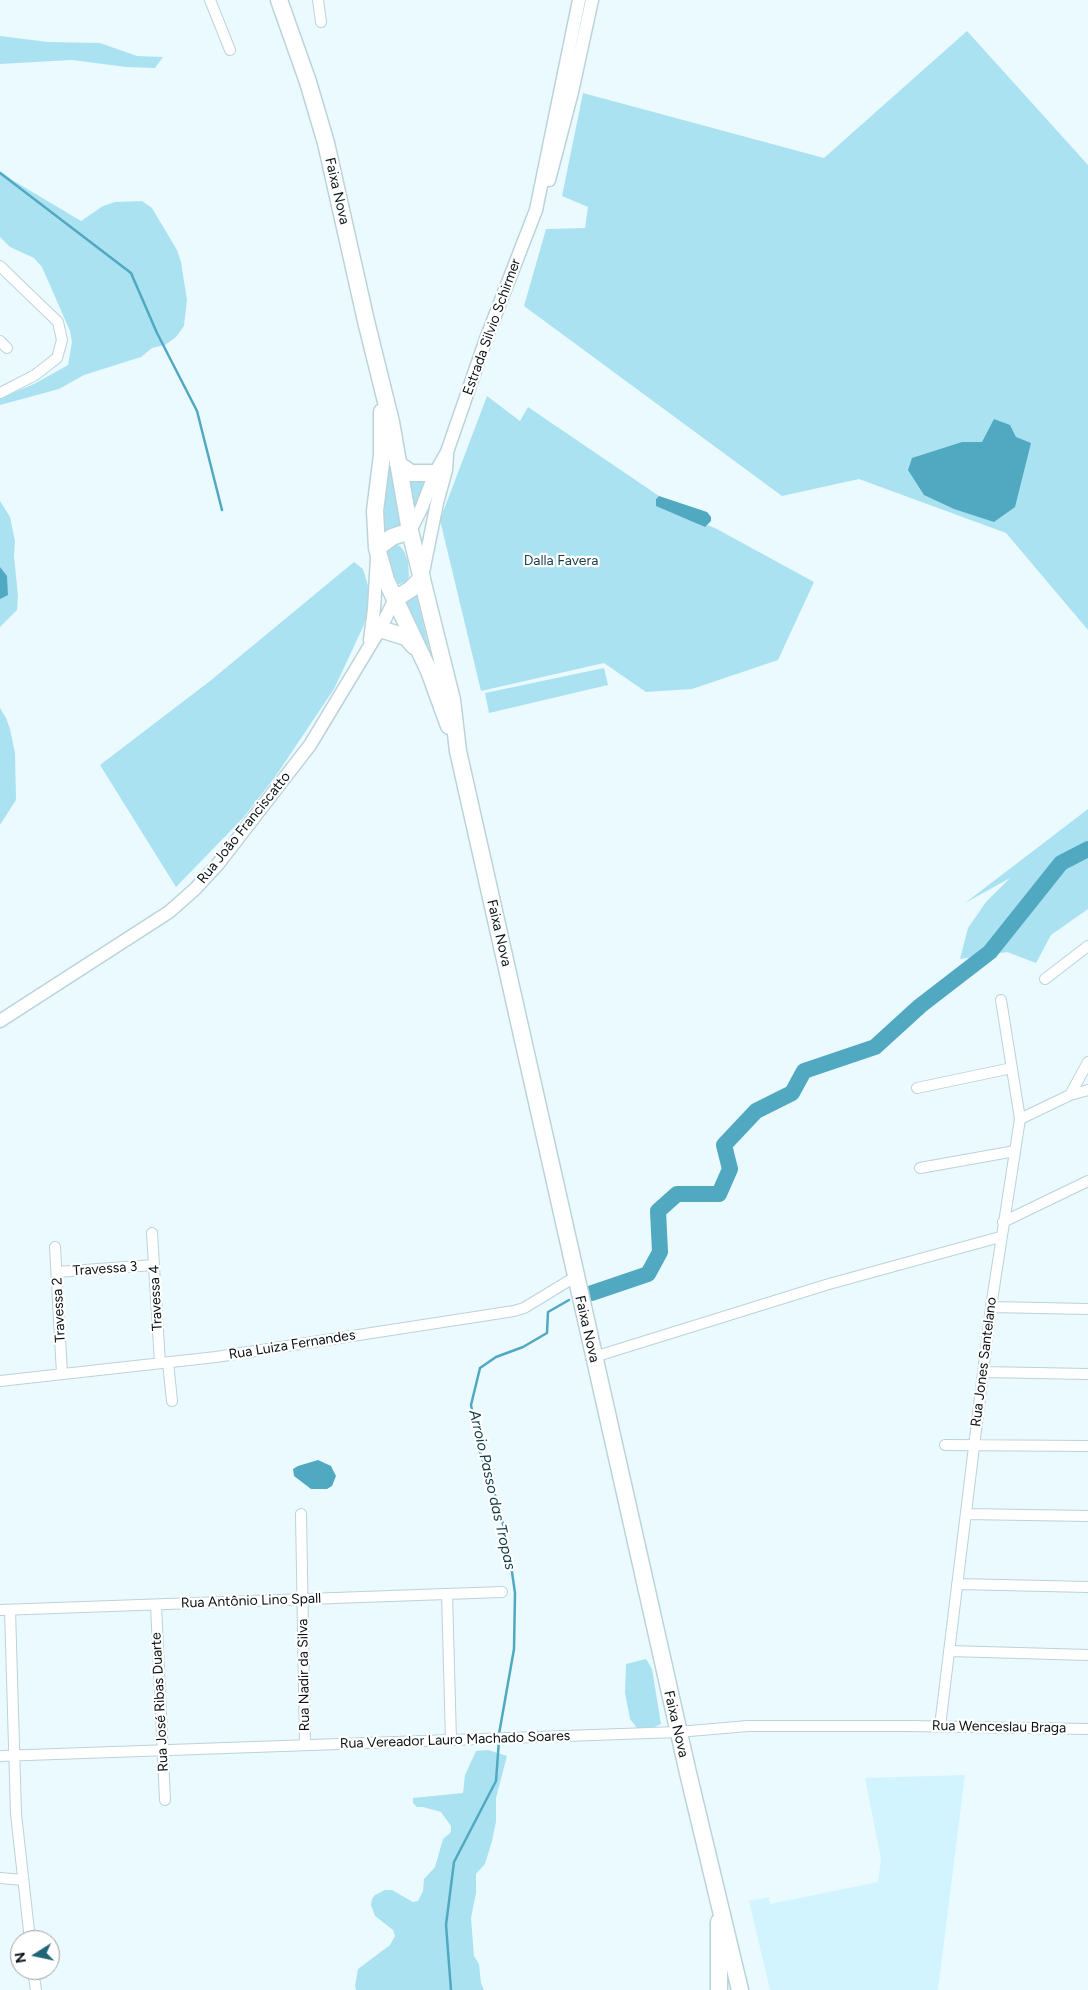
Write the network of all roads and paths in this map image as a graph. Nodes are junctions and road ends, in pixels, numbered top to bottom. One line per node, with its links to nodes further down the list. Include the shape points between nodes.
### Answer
1 (210, 0): 7 (street)
2 (279, 0): 10 (highway, Faixa Nova, via 326,143)
3 (318, 0): 6 (street)
4 (579, 0): 8 (street, Estrada Silvio Schirmer)
5 (592, 0): 8 (street, Estrada Silvio Schirmer, via 551,175)
6 (321, 22)
7 (230, 50)
8 (538, 202): 12 (street, Estrada Silvio Schirmer)
9 (0, 266): 11 (street, via 58,322 62,340 56,358 35,375)
10 (382, 385): 13 (highway, Faixa Nova); 16 (highway, Faixa Nova, via 382,455 375,511)
11 (0, 393)
12 (447, 452): 14 (street, Estrada Silvio Schirmer); 17 (street, Estrada Silvio Schirmer, via 446,470 436,503)
13 (398, 464): 14 (highway, via 411,473); 15 (highway, Faixa Nova)
14 (435, 473): 15 (street, Estrada Silvio Schirmer)
15 (410, 531): 16 (highway, via 392,537); 17 (highway, Faixa Nova)
16 (378, 548): 18 (highway, Faixa Nova, via 386,580); 20 (street, Rua João Franciscatto)
17 (422, 578): 18 (highway); 22 (highway, Faixa Nova, via 452,700)
18 (395, 598): 19 (street, Rua João Franciscatto); 21 (highway, Faixa Nova)
19 (380, 629): 20 (street, Rua João Franciscatto); 21 (highway, via 406,637)
20 (370, 642): 26 (street, Rua João Franciscatto, via 310,745 224,857 195,889 169,912)
21 (419, 651): 22 (highway, Faixa Nova)
22 (458, 751): 42 (highway, Faixa Nova)
23 (1088, 946): 24 (street)
24 (1045, 980)
25 (1001, 1000): 28 (street, Rua Jones Santelano)
26 (0, 1021)
27 (1088, 1062): 31 (street)
28 (1012, 1068): 29 (street); 32 (street, Rua Jones Santelano)
29 (917, 1088)
30 (1088, 1090): 31 (street)
31 (1070, 1095): 32 (street)
32 (1020, 1119): 33 (street, Rua Jones Santelano)
33 (1015, 1151): 34 (street); 36 (street, Rua Jones Santelano)
34 (920, 1168)
35 (1088, 1181): 36 (street)
36 (1003, 1222): 38 (street, Rua Jones Santelano)
37 (152, 1233): 40 (street, Travessa 4)
38 (1000, 1237): 43 (street, Rua Jones Santelano); 45 (street, via 829,1284)
39 (55, 1247): 41 (street, Travessa 2)
40 (154, 1265): 41 (street, Travessa 3); 46 (street, Travessa 4)
41 (57, 1272): 48 (street, Travessa 2)
42 (575, 1277): 45 (highway, Faixa Nova); 46 (street, Rua Luiza Fernandes, via 514,1311)
43 (991, 1307): 44 (street); 47 (street, Rua Jones Santelano)
44 (1088, 1309)
45 (594, 1357): 70 (highway, Faixa Nova)
46 (164, 1363): 48 (street, Rua Luiza Fernandes); 51 (street, Travessa 4)
47 (983, 1372): 49 (street); 53 (street, Rua Jones Santelano)
48 (62, 1374): 50 (street, Rua Luiza Fernandes)
49 (1088, 1374)
50 (0, 1381)
51 (172, 1401)
52 (945, 1445): 53 (street)
53 (974, 1445): 54 (street); 56 (street, Rua Jones Santelano)
54 (1088, 1446)
55 (301, 1514): 62 (street, Rua Nadir da Silva)
56 (966, 1514): 57 (street); 58 (street, Rua Jones Santelano)
57 (1088, 1516)
58 (957, 1584): 59 (street); 65 (street, Rua Jones Santelano)
59 (1088, 1587)
60 (502, 1592): 61 (street, Rua Antônio Lino Spall)
61 (448, 1594): 62 (street, Rua Antônio Lino Spall); 71 (street)
62 (303, 1599): 63 (street, Rua Antônio Lino Spall); 72 (street, Rua Nadir da Silva)
63 (156, 1605): 64 (street, Rua Antônio Lino Spall); 73 (street, Rua José Ribas Duarte)
64 (5, 1610): 75 (street)
65 (949, 1651): 66 (street); 68 (street, Rua Jones Santelano)
66 (1088, 1655)
67 (910, 1726): 68 (street, Rua Wenceslau Braga); 70 (street, Rua Vereador Lauro Machado Soares, via 748,1726)
68 (940, 1726): 69 (street, Rua Wenceslau Braga)
69 (1088, 1729)
70 (678, 1732): 71 (street, Rua Vereador Lauro Machado Soares); 79 (highway, Faixa Nova)
71 (451, 1740): 72 (street, Rua Vereador Lauro Machado Soares)
72 (305, 1745): 73 (street, Rua Vereador Lauro Machado Soares)
73 (162, 1750): 75 (street, Rua Vereador Lauro Machado Soares); 76 (street, Rua José Ribas Duarte)
74 (0, 1756): 75 (street, Rua Vereador Lauro Machado Soares)
75 (14, 1756): 78 (street)
76 (165, 1800)
77 (0, 1878): 78 (street)
78 (23, 1880): 80 (street)
79 (720, 1905): 81 (highway, Faixa Nova); 82 (highway, Faixa Nova)
80 (29, 1930)
81 (718, 1990)
82 (740, 1990)

